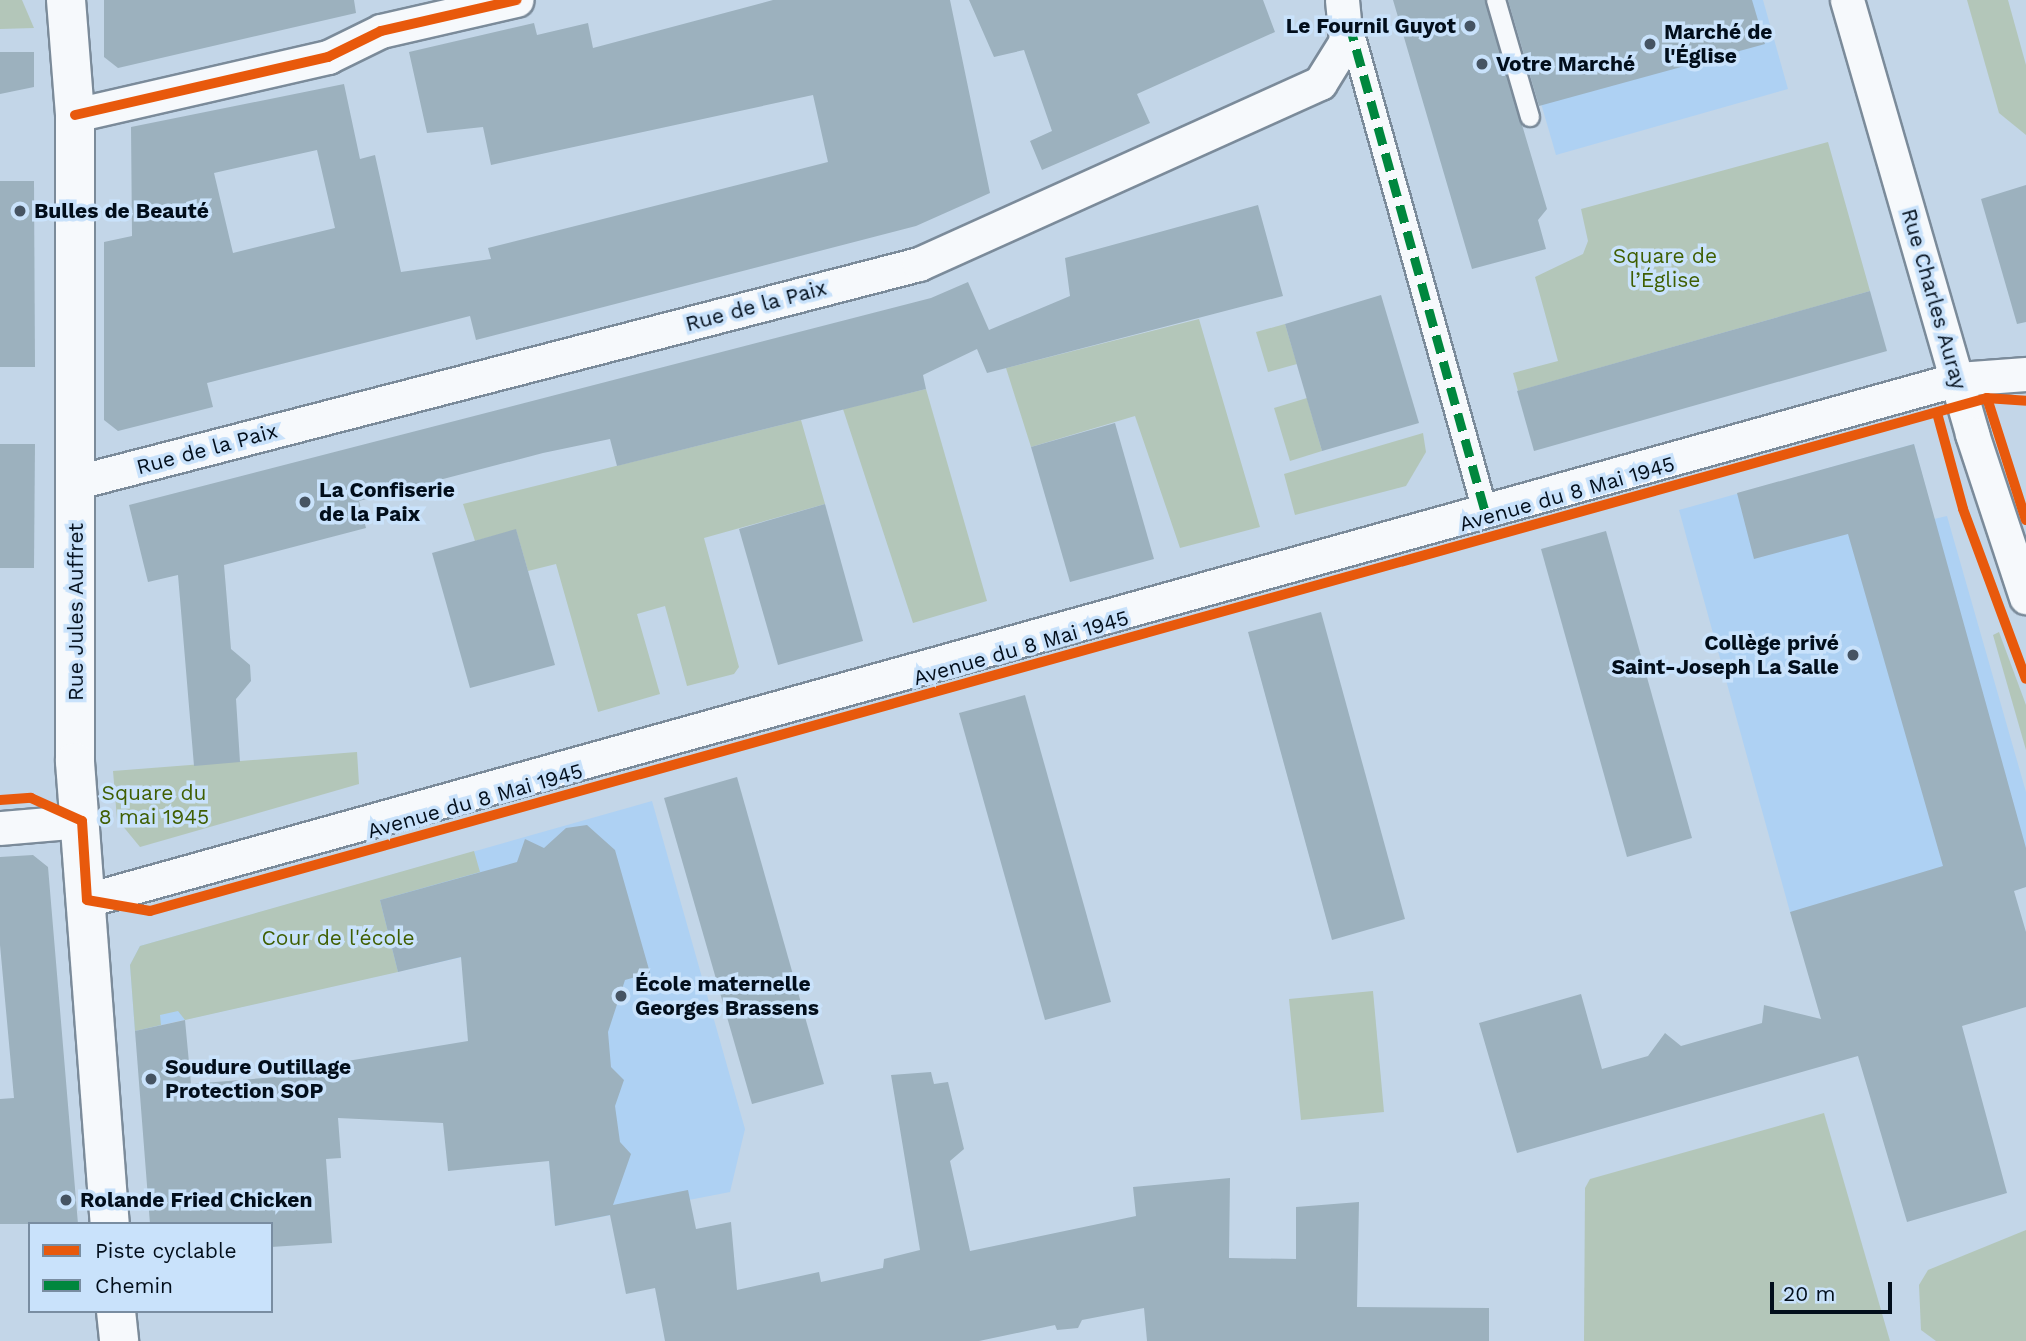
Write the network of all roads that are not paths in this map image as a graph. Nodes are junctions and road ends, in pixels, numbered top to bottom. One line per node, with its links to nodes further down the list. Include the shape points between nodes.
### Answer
1 (66, 0): 6 (main road, Rue Jules Auffret)
2 (516, 0): 6 (street, via 381,31 328,57)
3 (1496, 0): 7 (lane)
4 (1847, 0): 9 (street, Rue Charles Auray)
5 (1346, 12): 10 (street, Rue de la Paix, via 1332,71 1276,108 919,264); 11 (street)
6 (75, 115): 10 (main road, Rue Jules Auffret)
7 (1530, 117)
8 (2026, 374): 9 (street, Avenue du 8 Mai 1945)
9 (1958, 379): 11 (street, Avenue du 8 Mai 1945); 12 (street, Rue Charles Auray)
10 (77, 482): 13 (main road, Rue Jules Auffret, via 75,762)
11 (1485, 511): 15 (street, Avenue du 8 Mai 1945)
12 (2026, 597)
13 (82, 821): 14 (street); 15 (main road, Rue Jules Auffret)
14 (0, 828)
15 (86, 900): 16 (main road, Rue Jules Auffret)
16 (110, 1222)
17 (116, 1313): 18 (main road)
18 (119, 1341)

